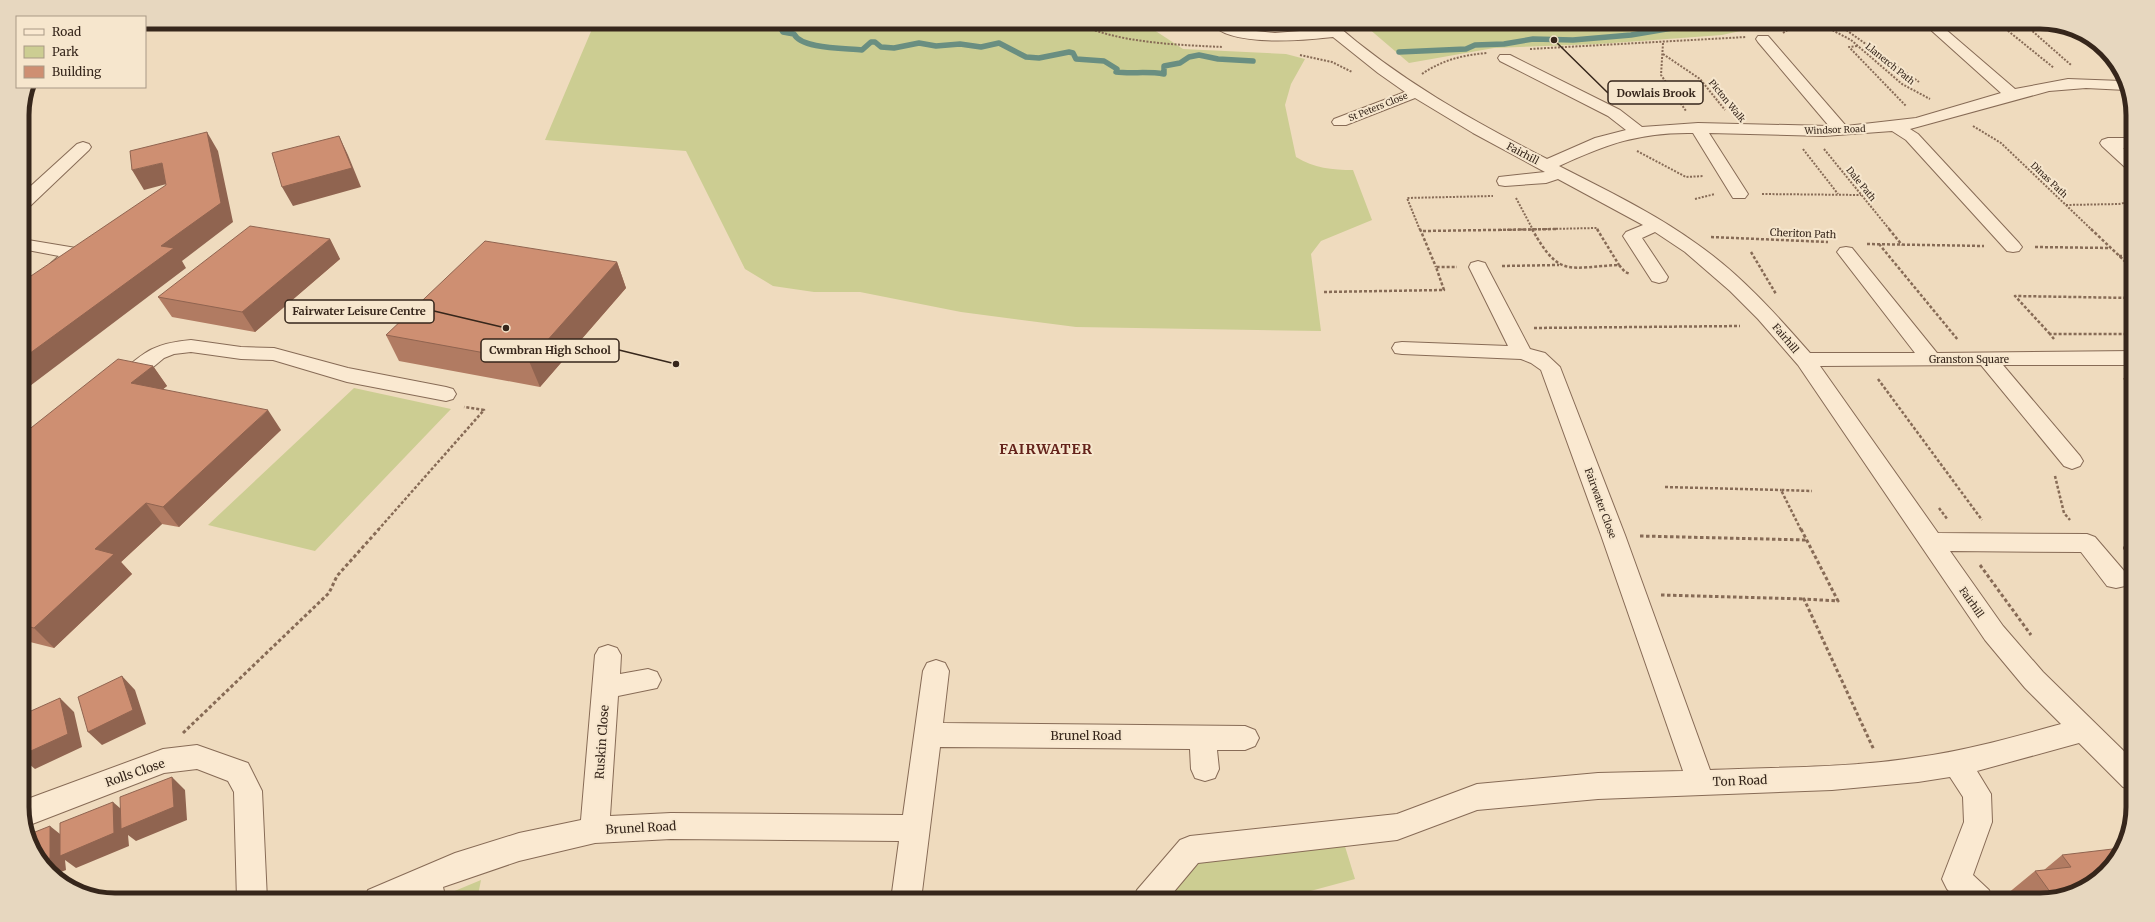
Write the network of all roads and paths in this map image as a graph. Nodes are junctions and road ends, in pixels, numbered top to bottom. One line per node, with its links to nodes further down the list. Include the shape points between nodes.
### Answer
1 (1091, 29): 15 (path, via 1145,40)
2 (1231, 29): 3 (street, via 1268,37 1289,38)
3 (1323, 29)
4 (1332, 29): 24 (street, Fairhill, via 1374,65)
5 (1788, 29): 11 (path)
6 (1832, 29): 14 (path, Llanerch Path)
7 (1845, 29): 20 (path)
8 (1936, 29): 25 (street)
9 (2006, 29): 22 (path)
10 (2030, 29): 21 (path)
11 (1780, 34)
12 (1764, 39): 32 (street)
13 (1663, 43): 17 (path)
14 (1857, 46): 26 (path, Llanerch Path, via 1902,84); 28 (path, via 1849,47)
15 (1226, 48)
16 (1293, 54): 19 (path, via 1332,62)
17 (1663, 54): 30 (path, via 1661,75); 31 (path, Picton Walk, via 1700,79)
18 (1505, 58): 35 (street, via 1614,113)
19 (1353, 72)
20 (1919, 82)
21 (2092, 83): 22 (street, Windsor Road); 23 (street, Windsor Road)
22 (2073, 84): 25 (street, Windsor Road, via 2047,86)
23 (2120, 86)
24 (1415, 92): 27 (street, St Peters Close); 40 (street, Fairhill)
25 (2013, 96): 26 (street, Windsor Road)
26 (1955, 112): 28 (street, Windsor Road); 50 (path, Dinas Path, via 2002,144)
27 (1340, 122)
28 (1921, 122): 29 (street, Windsor Road)
29 (1895, 126): 32 (street, Windsor Road); 59 (street, via 1912,137)
30 (1698, 128): 31 (street, Windsor Road); 35 (street, Windsor Road); 41 (street)
31 (1741, 130): 33 (street, Windsor Road)
32 (1842, 130): 34 (street, Windsor Road)
33 (1788, 131): 34 (street, Windsor Road); 44 (path)
34 (1810, 131): 45 (path, Dale Path)
35 (1639, 132): 40 (street, Windsor Road, via 1600,142)
36 (2126, 143): 39 (street, via 2108,143)
37 (83, 147): 47 (street)
38 (1633, 150): 41 (path, via 1686,177)
39 (2126, 159)
40 (1553, 169): 42 (street, Windsor Road, via 1546,178); 51 (street, Fairhill)
41 (1726, 174): 43 (street)
42 (1505, 180): 46 (path)
43 (1739, 194): 44 (path); 48 (path, via 1712,194)
44 (1839, 194): 45 (path)
45 (1861, 194): 56 (path, Dale Path, via 1902,245)
46 (1514, 195): 52 (path); 53 (path, via 1407,198)
47 (29, 197)
48 (1695, 199)
49 (2126, 202): 50 (path)
50 (2065, 205): 61 (path, Dinas Path)
51 (1655, 226): 69 (street, via 1632,236); 81 (street, Fairhill, via 1690,248 1723,274 1779,328)
52 (1534, 229): 53 (path); 64 (path, via 1550,256); 65 (path, via 1597,228)
53 (1423, 231): 67 (path)
54 (1710, 237): 58 (path, Cheriton Path)
55 (1866, 244): 56 (path)
56 (1879, 244): 80 (path)
57 (29, 245): 68 (street, via 76,253)
58 (1841, 247): 79 (street)
59 (2013, 247)
60 (1751, 252): 71 (path)
61 (2119, 256): 62 (path); 63 (path, Dinas Path)
62 (2126, 256)
63 (2126, 262)
64 (1559, 265): 65 (path); 66 (path)
65 (1619, 265): 69 (path, via 1625,272 1634,276)
66 (1478, 266): 67 (path); 74 (street)
67 (1436, 267): 70 (path, via 1444,290)
68 (46, 273)
69 (1659, 277)
70 (1324, 292)
71 (1778, 296)
72 (2126, 298): 75 (path, via 2015,296)
73 (1740, 326): 74 (path)
74 (1509, 328): 77 (street)
75 (2050, 334)
76 (1402, 348): 77 (street, Fairwater Close)
77 (1522, 353): 90 (street, Fairwater Close, via 1538,358 1550,368 1555,377)
78 (2126, 358): 80 (street, Granston Square)
79 (1931, 359): 80 (street, Granston Square); 82 (street, Granston Square)
80 (1980, 359): 85 (street)
81 (1805, 360): 82 (street, Granston Square); 92 (street, Fairhill)
82 (1864, 360): 93 (path)
83 (108, 393): 84 (street, via 157,353 171,348 191,346 274,354 347,375)
84 (446, 394): 106 (path, via 438,403 484,410 337,576 329,593 180,735)
85 (2072, 461)
86 (2053, 470): 94 (path, via 2064,513)
87 (1665, 487): 88 (path)
88 (1781, 490): 89 (path); 91 (path)
89 (1812, 491)
90 (1613, 535): 91 (path); 96 (street, Fairwater Close)
91 (1807, 540): 97 (path, via 1838,601)
92 (1930, 542): 93 (street); 102 (street, Fairhill, via 1994,634)
93 (1999, 543): 94 (street)
94 (2087, 543): 95 (street)
95 (2116, 579)
96 (1634, 595): 97 (path); 111 (street, Fairwater Close)
97 (1804, 599): 110 (path)
98 (608, 655): 101 (street, Ruskin Close)
99 (936, 671): 103 (street)
100 (648, 680): 101 (street)
101 (606, 687): 114 (street, Ruskin Close)
102 (2083, 730): 107 (street, Ton Road); 109 (street, Fairhill)
103 (927, 735): 104 (street, Brunel Road); 113 (street)
104 (1202, 737): 105 (street, Brunel Road); 108 (street)
105 (1245, 738)
106 (164, 762): 112 (street, Rolls Close); 116 (street, Rolls Close, via 197,757 238,772 248,791)
107 (1956, 763): 110 (street, Ton Road); 120 (street, via 1977,794 1978,822 1957,879)
108 (1205, 769)
109 (2126, 771)
110 (1884, 773): 111 (street, Ton Road, via 1832,778)
111 (1701, 783): 119 (street, Ton Road, via 1598,786 1477,797 1397,827 1190,850)
112 (29, 812)
113 (915, 828): 114 (street, Brunel Road, via 670,826); 118 (street)
114 (595, 830): 115 (street, Brunel Road, via 519,846)
115 (429, 889): 117 (street, Brunel Road)
116 (252, 893)
117 (411, 893)
118 (907, 893)
119 (1154, 893)
120 (1971, 893)

